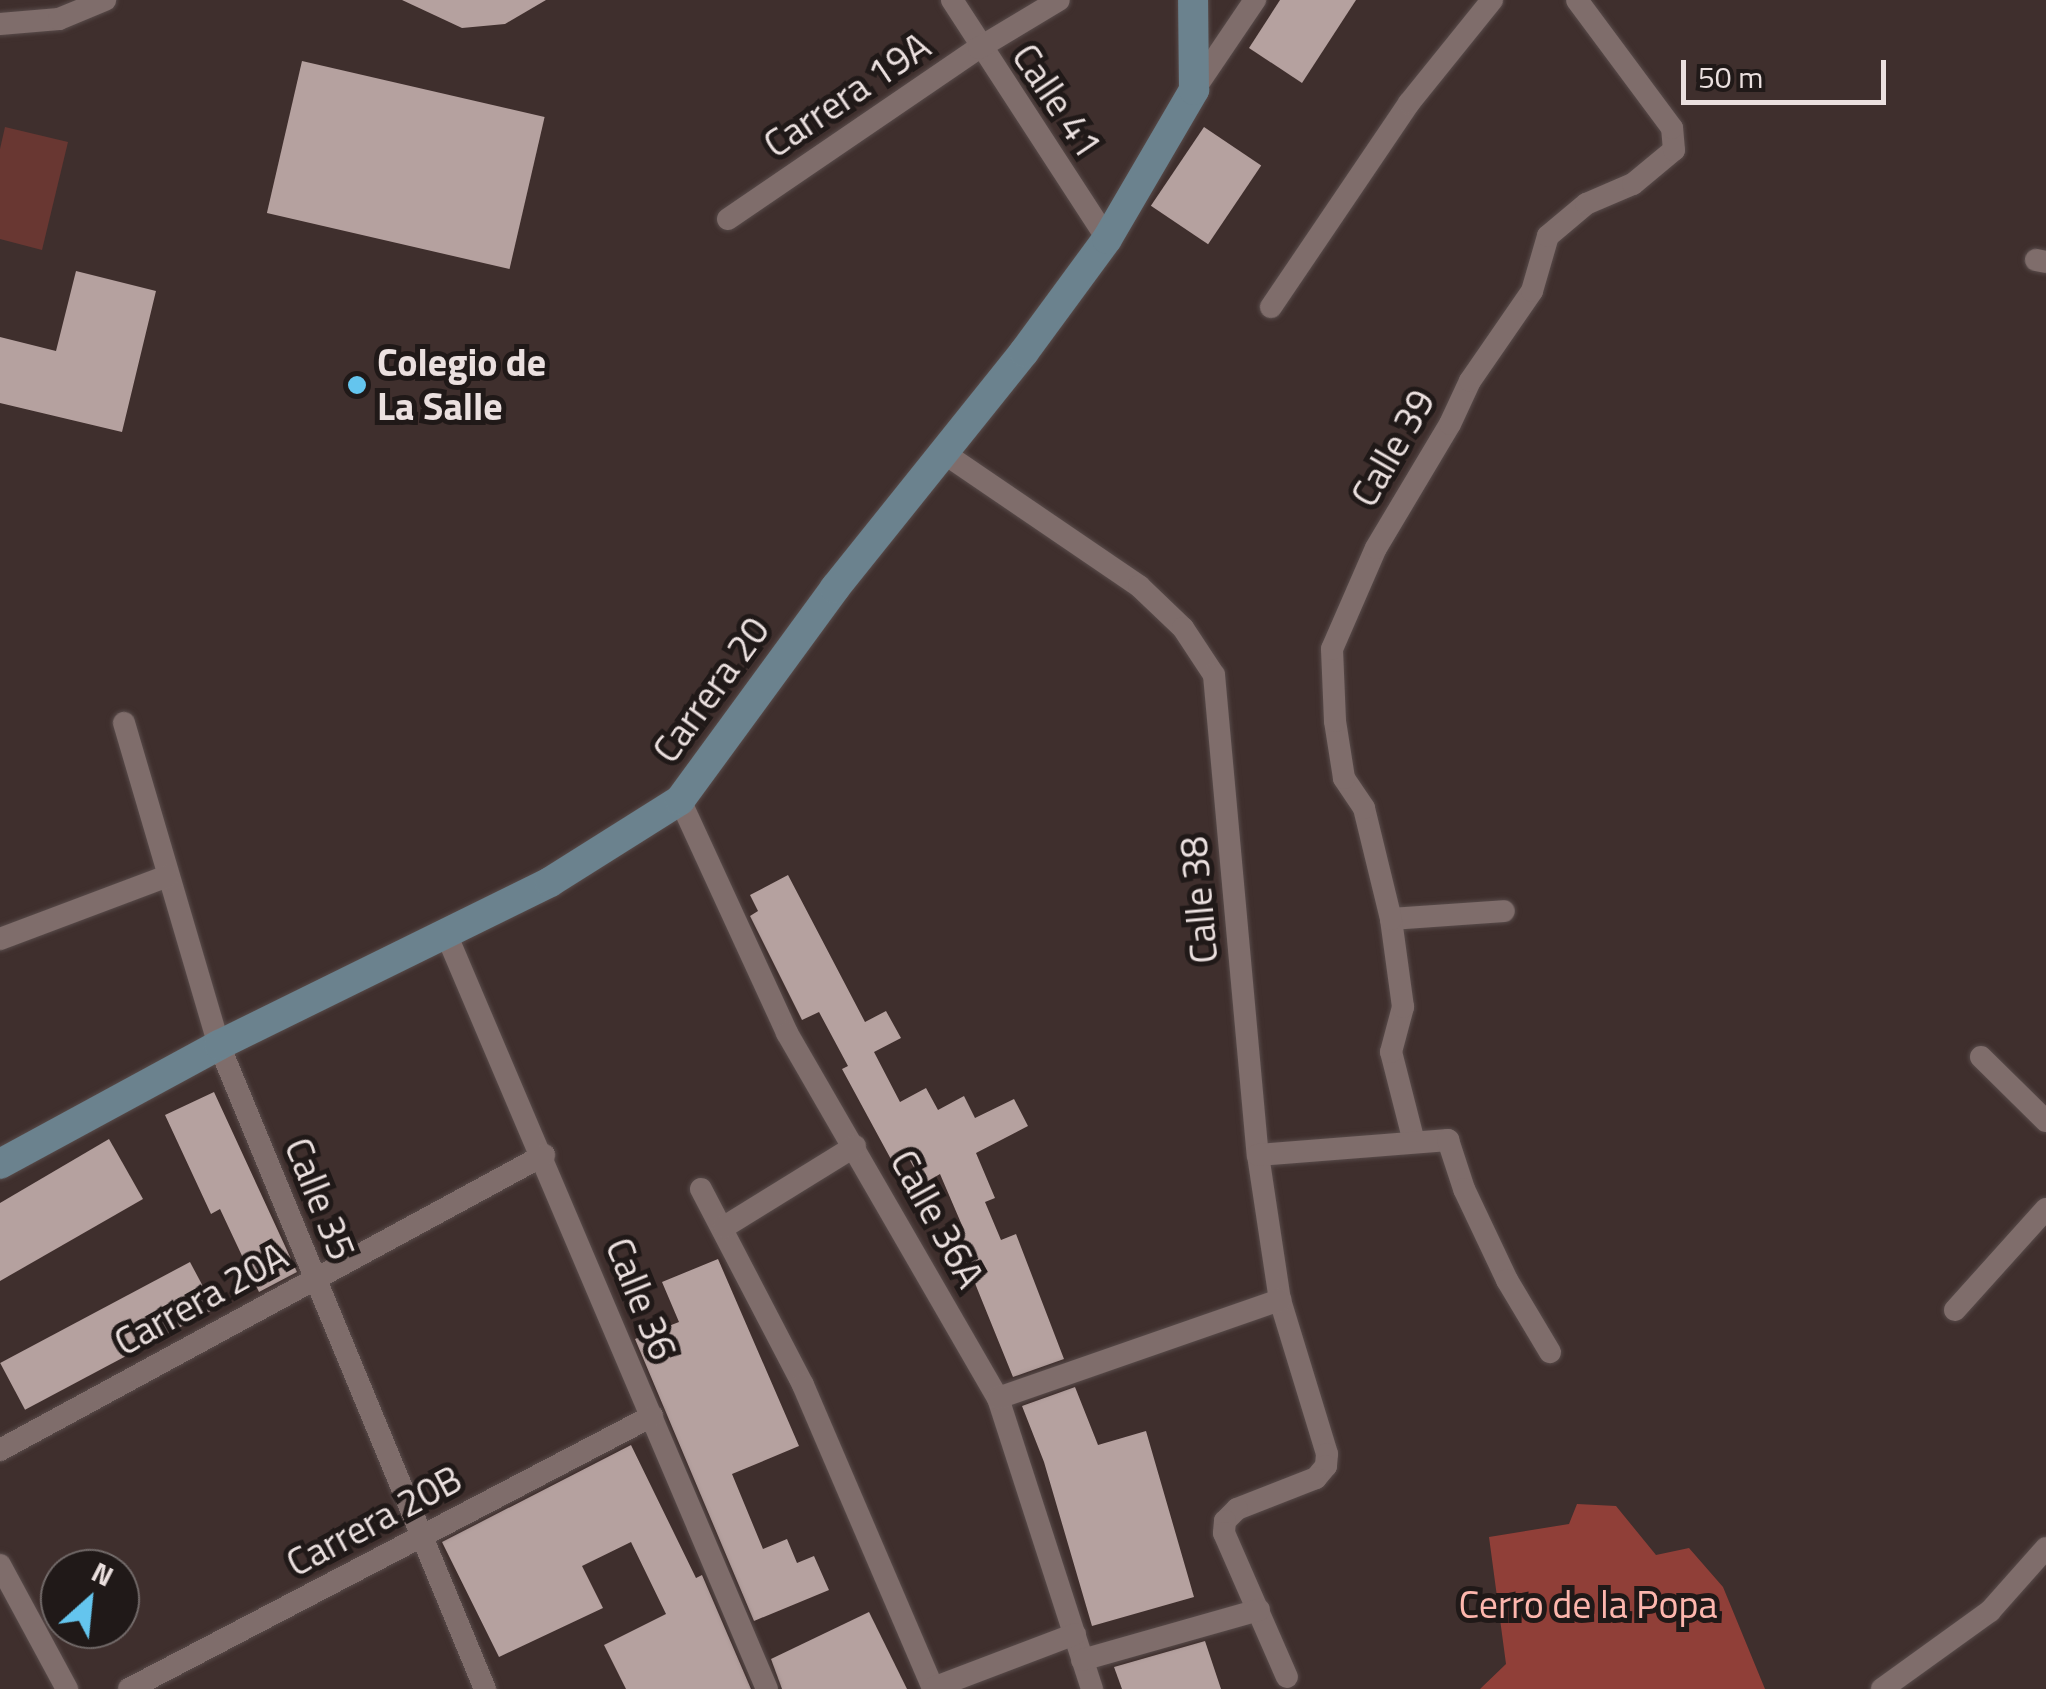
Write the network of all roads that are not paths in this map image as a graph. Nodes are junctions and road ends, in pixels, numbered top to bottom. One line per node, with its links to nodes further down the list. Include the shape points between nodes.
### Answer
1 (105, 0): 8 (street, via 59,19)
2 (952, 0): 9 (street, Calle 41)
3 (1059, 0): 9 (street, Carrera 19A)
4 (1193, 0): 10 (street)
5 (1255, 0): 10 (street, Carrera 20)
6 (1492, 0): 13 (street, via 1409,103)
7 (1577, 0): 19 (street, Calle 39, via 1672,128 1674,150 1632,184 1586,204 1548,236 1532,292 1470,381 1376,548 1332,649 1344,778 1364,808)
8 (0, 24)
9 (979, 48): 11 (street, Carrera 19A); 12 (street, Calle 41)
10 (1194, 90): 12 (street, Carrera 20)
11 (728, 218)
12 (1107, 240): 14 (street, Carrera 20)
13 (1271, 307)
14 (941, 452): 16 (street, Carrera 20); 28 (street, Calle 38, via 1139,586 1183,628 1214,676)
15 (124, 723): 17 (street, Calle 35)
16 (680, 800): 20 (street, Carrera 20); 26 (street, Calle 36A, via 786,1032)
17 (168, 876): 21 (street); 22 (street, Calle 35)
18 (1504, 911): 19 (street)
19 (1391, 920): 25 (street, via 1403,1007 1391,1052)
20 (448, 936): 22 (street, Carrera 20); 27 (street, Calle 36)
21 (0, 938)
22 (219, 1045): 29 (street, Carrera 20); 33 (street, Calle 35)
23 (1981, 1057): 24 (street)
24 (2046, 1121)
25 (1414, 1142): 28 (street); 36 (street, via 1448,1140 1500,1264)
26 (856, 1146): 32 (street); 37 (street, Calle 36A)
27 (544, 1155): 33 (street, Carrera 20A); 38 (street, Calle 36)
28 (1258, 1155): 34 (street, Calle 38)
29 (0, 1164)
30 (701, 1189): 32 (street)
31 (2046, 1210): 35 (street)
32 (724, 1227): 47 (street, via 803,1385)
33 (314, 1277): 39 (street, Carrera 20A); 40 (street, Calle 35)
34 (1280, 1300): 37 (street); 43 (street, Calle 38, via 1326,1466 1316,1478 1237,1509 1225,1521 1224,1533)
35 (1955, 1310)
36 (1550, 1352)
37 (998, 1398): 44 (street, Calle 36A)
38 (652, 1416): 40 (street, Carrera 20B); 51 (street, Calle 36)
39 (0, 1450)
40 (420, 1536): 49 (street, Carrera 20B); 50 (street, Calle 35)
41 (2046, 1548): 53 (street, via 1990,1611)
42 (0, 1565): 48 (street)
43 (1259, 1610): 45 (street); 46 (street)
44 (1074, 1634): 45 (street, Calle 36A); 47 (street)
45 (1082, 1660): 52 (street, Calle 36A)
46 (1286, 1677)
47 (933, 1688)
48 (66, 1689)
49 (129, 1689)
50 (486, 1689)
51 (767, 1689)
52 (1092, 1689)
53 (1882, 1689)

